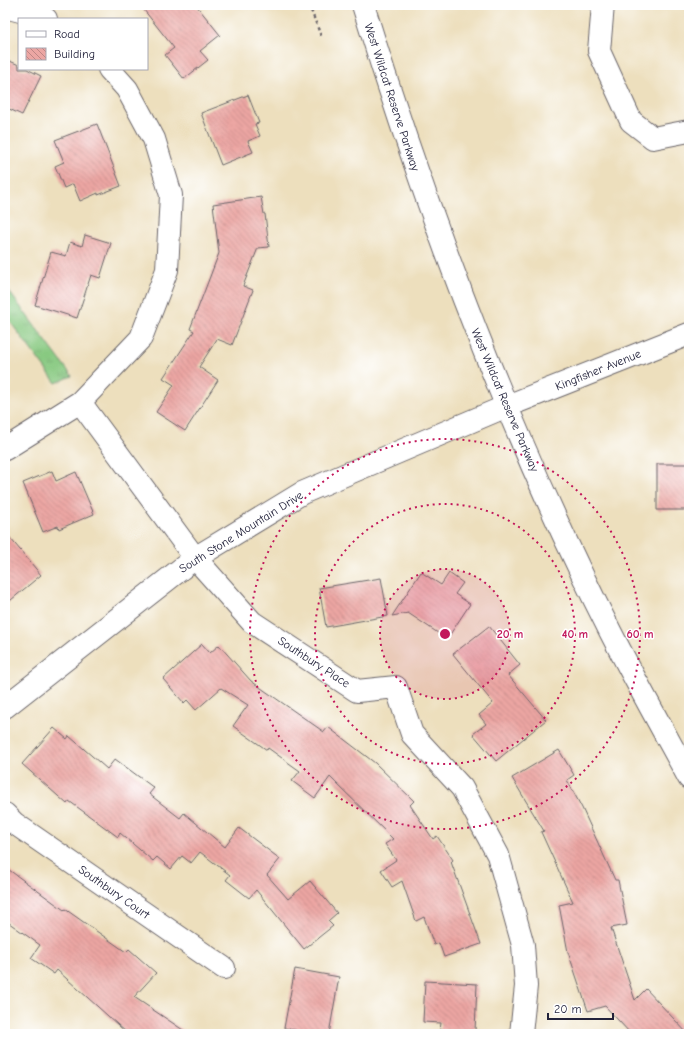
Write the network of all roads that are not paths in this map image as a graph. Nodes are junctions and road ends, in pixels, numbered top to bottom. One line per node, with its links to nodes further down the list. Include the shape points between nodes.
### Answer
1 (363, 5): 9 (street, West Wildcat Reserve Parkway, via 424,194 468,312)
2 (603, 5): 6 (street, via 599,51 631,121 652,138)
3 (5, 7): 4 (street)
4 (43, 18)
5 (111, 70): 8 (street, via 127,89 154,139 171,195 167,270 141,338)
6 (689, 131)
7 (689, 334): 9 (street, Kingfisher Avenue)
8 (80, 402): 10 (street); 11 (street, Southbury Place)
9 (507, 406): 11 (street, South Stone Mountain Drive, via 302,492); 13 (street, West Wildcat Reserve Parkway, via 611,634)
10 (5, 449)
11 (195, 558): 12 (street, South Stone Mountain Drive); 16 (street, Southbury Place, via 252,622 357,691 396,687 412,734 462,788 498,855 523,945 526,986)
12 (5, 707)
13 (689, 778)
14 (5, 814): 15 (street, Southbury Court, via 14,823)
15 (224, 968)
16 (521, 1034)

